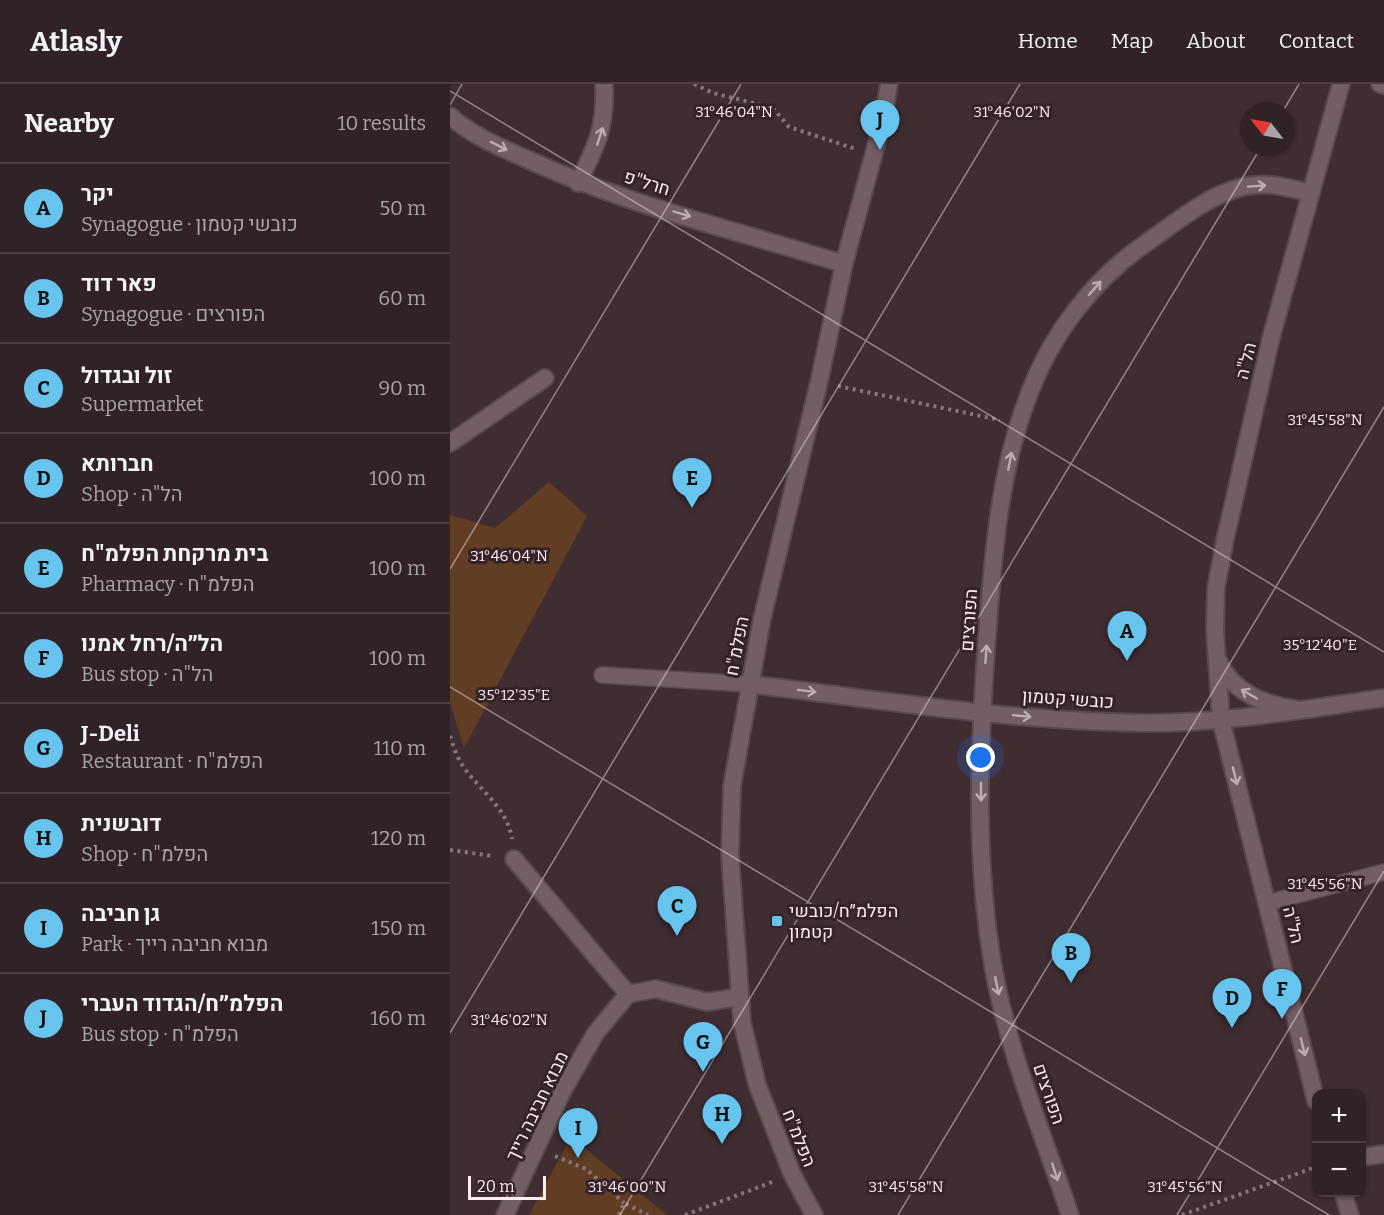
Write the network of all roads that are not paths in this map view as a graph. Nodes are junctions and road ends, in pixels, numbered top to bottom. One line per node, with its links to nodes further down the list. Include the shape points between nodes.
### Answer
1 (604, 84): 7 (street, one-way to 1, via 603,127)
2 (888, 84): 9 (street, הפלמ"ח, via 874,154)
3 (1341, 84): 8 (street, הל"ה)
4 (1380, 84): 5 (street)
5 (1384, 85)
6 (450, 116): 7 (street, חרל"פ, one-way to 7, via 503,148)
7 (578, 183): 9 (street, חרל"פ, one-way to 9)
8 (1310, 193): 12 (street, הל"ה, via 1238,473 1216,588); 17 (street, הפורצים, one-way to 8, via 992,570 1018,424 1047,355 1096,285 1127,256 1214,200 1239,188 1272,185)
9 (844, 264): 14 (street, הפלמ"ח)
10 (544, 378): 11 (street)
11 (450, 443)
12 (1216, 653): 16 (street, הל"ה, one-way to 12, via 1249,695 1228,677); 18 (street, הל"ה)
13 (602, 675): 14 (lane)
14 (749, 684): 17 (street, כובשי קטמון, one-way to 17); 23 (street, הפלמ"ח, via 732,786 730,855)
15 (1384, 698): 16 (street, כובשי קטמון)
16 (1302, 710): 18 (street, כובשי קטמון)
17 (982, 712): 18 (street, כובשי קטמון, one-way to 18, via 1073,721); 30 (street, הפורצים, one-way to 30, via 981,847 993,969 1007,1030)
18 (1221, 720): 21 (street, הל"ה, one-way to 21)
19 (514, 859): 22 (street)
20 (1384, 872): 21 (lane)
21 (1267, 903): 24 (street, הל"ה, one-way to 24)
22 (628, 994): 23 (street, via 656,989 707,1002); 28 (street, מבוא חביבה רייך, via 595,1034 562,1092)
23 (739, 997): 29 (street, הפלמ"ח, via 757,1084 792,1174)
24 (1314, 1089)
25 (1384, 1154): 26 (street)
26 (1366, 1156)
27 (1345, 1197): 31 (street)
28 (505, 1215)
29 (814, 1215)
30 (1070, 1215)
31 (1350, 1215)

